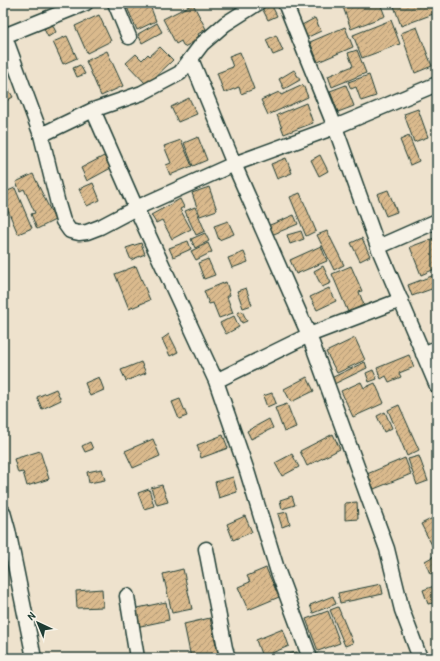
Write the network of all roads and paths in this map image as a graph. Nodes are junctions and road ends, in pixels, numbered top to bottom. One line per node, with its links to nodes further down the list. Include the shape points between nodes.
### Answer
1 (86, 3): 5 (street)
2 (115, 3): 6 (street)
3 (258, 3): 7 (street, via 225,24 202,44)
4 (290, 4): 10 (street)
5 (4, 34): 11 (street)
6 (129, 37)
7 (191, 59): 9 (street, via 180,73 166,81 142,93); 12 (street)
8 (437, 84): 10 (street)
9 (93, 110): 11 (street); 13 (street)
10 (335, 127): 12 (street); 15 (street)
11 (41, 135): 13 (street, via 63,221 70,231 79,233 100,228)
12 (234, 164): 13 (street); 17 (street)
13 (136, 208): 20 (street)
14 (437, 221): 15 (street)
15 (378, 247): 16 (street)
16 (401, 300): 17 (street); 19 (street)
17 (309, 335): 20 (street); 29 (street, via 387,550 402,610)
18 (437, 348): 19 (street)
19 (423, 354): 21 (street)
20 (216, 381): 28 (street, via 277,568)
21 (437, 386)
22 (3, 512): 25 (street)
23 (206, 548): 27 (street)
24 (127, 596): 26 (street)
25 (34, 658)
26 (136, 658)
27 (228, 658)
28 (310, 658)
29 (420, 658)

